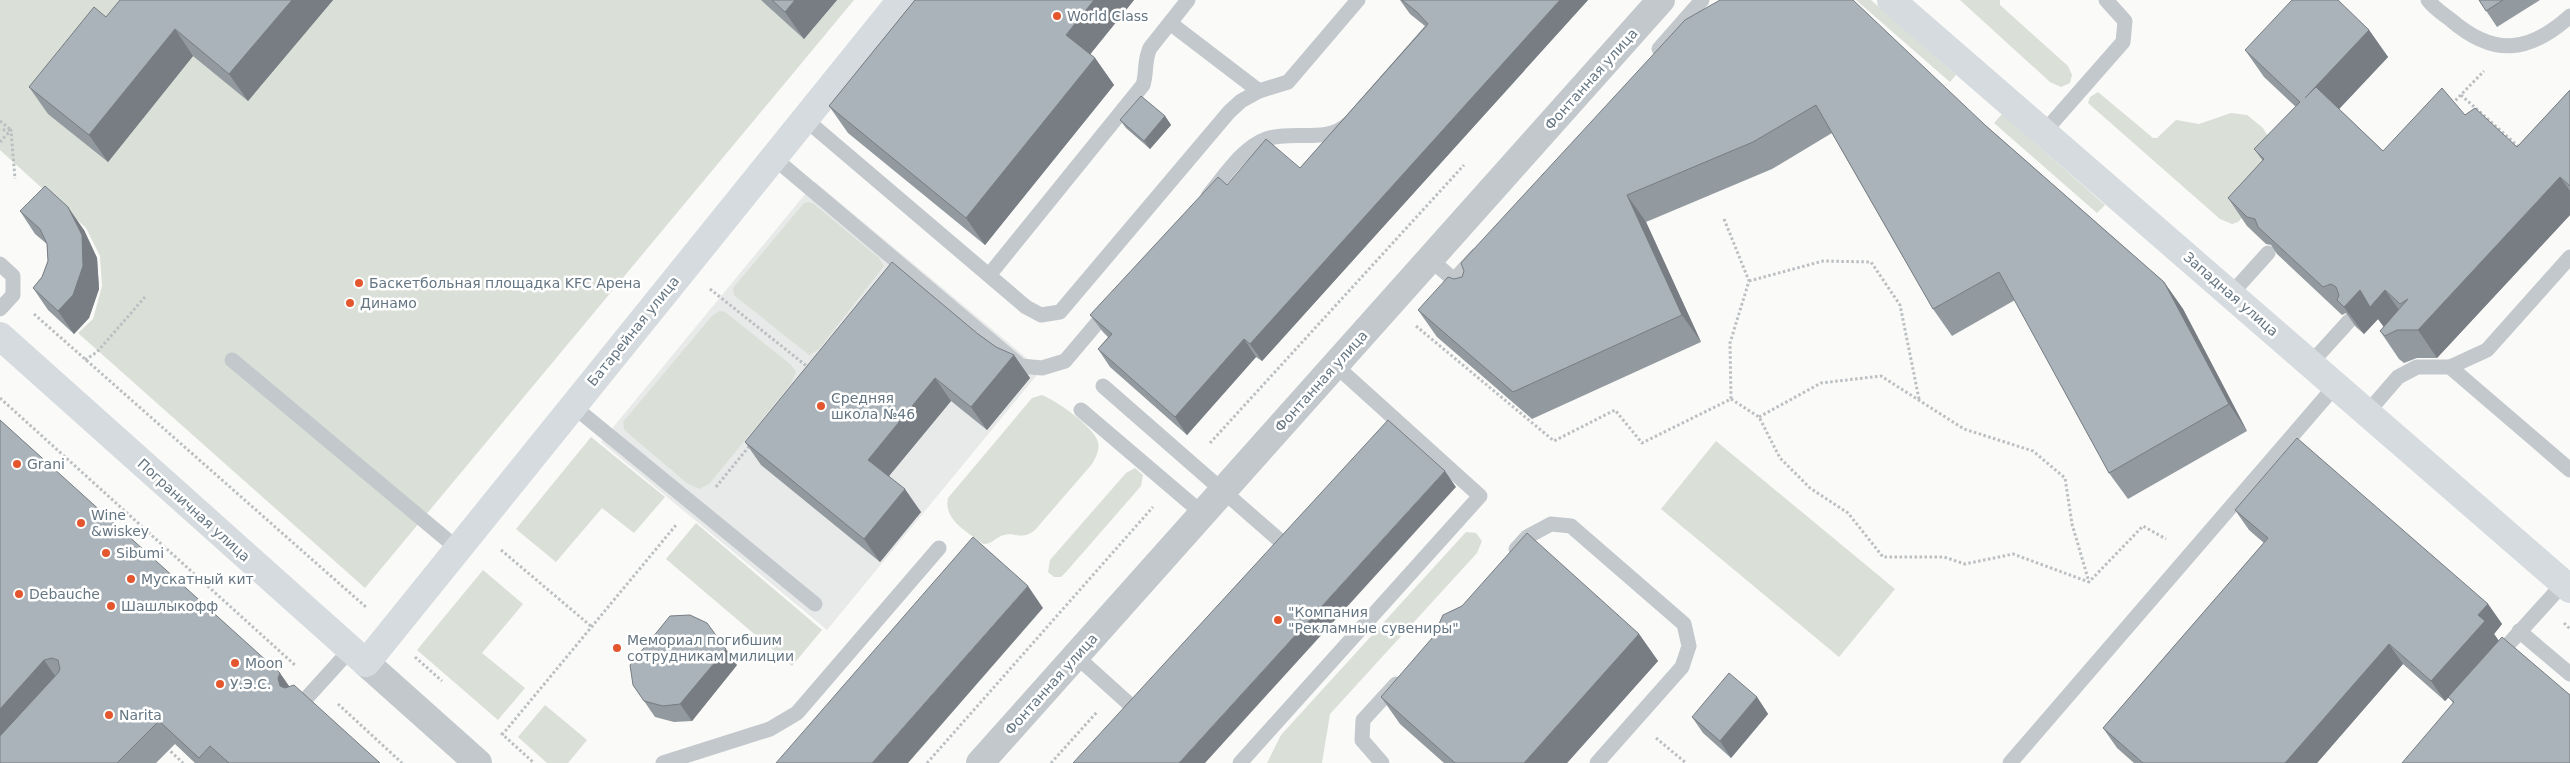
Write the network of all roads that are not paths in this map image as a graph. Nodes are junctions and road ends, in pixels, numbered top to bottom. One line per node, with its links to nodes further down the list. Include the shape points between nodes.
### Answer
1 (901, 0): 14 (main road, Батарейная улица)
2 (1188, 0): 10 (lane)
3 (1358, 0): 12 (lane, via 1288,82)
4 (1662, 0): 21 (street, Фонтанная улица)
5 (1702, 0): 11 (lane)
6 (2106, 0): 15 (lane, via 2125,21 2123,42)
7 (2428, 0): 9 (lane, via 2464,31 2485,43 2508,48 2531,43 2551,33)
8 (1897, 2): 15 (main road, Западная улица)
9 (2570, 16)
10 (1170, 23): 12 (lane); 23 (lane, via 1146,57 1144,85)
11 (1650, 59)
12 (1260, 91): 23 (lane, via 1229,112 1060,312 1042,315 1026,308)
13 (1358, 111): 17 (lane, via 1346,126 1329,135 1286,134 1264,140 1245,152)
14 (805, 119): 16 (main road, Батарейная улица); 23 (lane)
15 (2044, 132): 25 (main road, Западная улица)
16 (774, 158): 27 (lane, via 1021,366 1042,368 1065,361); 37 (main road, Батарейная улица)
17 (1200, 204)
18 (1487, 244): 24 (lane)
19 (2268, 252): 25 (lane)
20 (2570, 257): 34 (lane, via 2487,350)
21 (1430, 259): 24 (lane); 33 (street, Фонтанная улица)
22 (0, 264): 28 (lane, via 13,276 13,295)
23 (990, 274)
24 (1454, 280): 26 (lane)
25 (2230, 294): 32 (main road, Западная улица)
26 (1474, 297)
27 (1117, 300)
28 (0, 309)
29 (2348, 320): 32 (lane)
30 (0, 336): 50 (main road, Пограничная улица)
31 (232, 360): 45 (lane)
32 (2310, 363): 36 (main road, Западная улица)
33 (1335, 365): 41 (street, Фонтанная улица); 60 (lane, via 1379,395 1480,496)
34 (2450, 367): 39 (lane, via 2416,366 2398,377); 40 (lane)
35 (1102, 386): 41 (lane)
36 (2336, 386): 39 (main road, Западная улица); 63 (lane)
37 (574, 406): 45 (main road, Батарейная улица); 48 (lane)
38 (1081, 410): 42 (lane)
39 (2367, 413): 47 (main road, Западная улица)
40 (2570, 470)
41 (1223, 492): 42 (street, Фонтанная улица); 43 (lane)
42 (1203, 514): 51 (street, Фонтанная улица)
43 (1278, 539)
44 (939, 548): 58 (lane, via 797,713 770,729)
45 (458, 549): 50 (main road, Батарейная улица)
46 (1507, 559): 62 (lane, via 1527,537 1551,524 1571,526 1684,624 1689,646 1682,667)
47 (2567, 586): 49 (lane)
48 (815, 604)
49 (2519, 631): 52 (lane); 53 (lane)
50 (358, 656): 55 (lane, via 318,686); 57 (street, Пограничная улица)
51 (1076, 656): 56 (lane); 59 (street, Фонтанная улица)
52 (2487, 668)
53 (2570, 674)
54 (1402, 676): 61 (lane, via 1363,720 1362,740)
55 (303, 702)
56 (1127, 702)
57 (468, 760)
58 (663, 763)
59 (980, 763)
60 (1240, 763)
61 (1382, 763)
62 (1597, 763)
63 (2010, 763)

